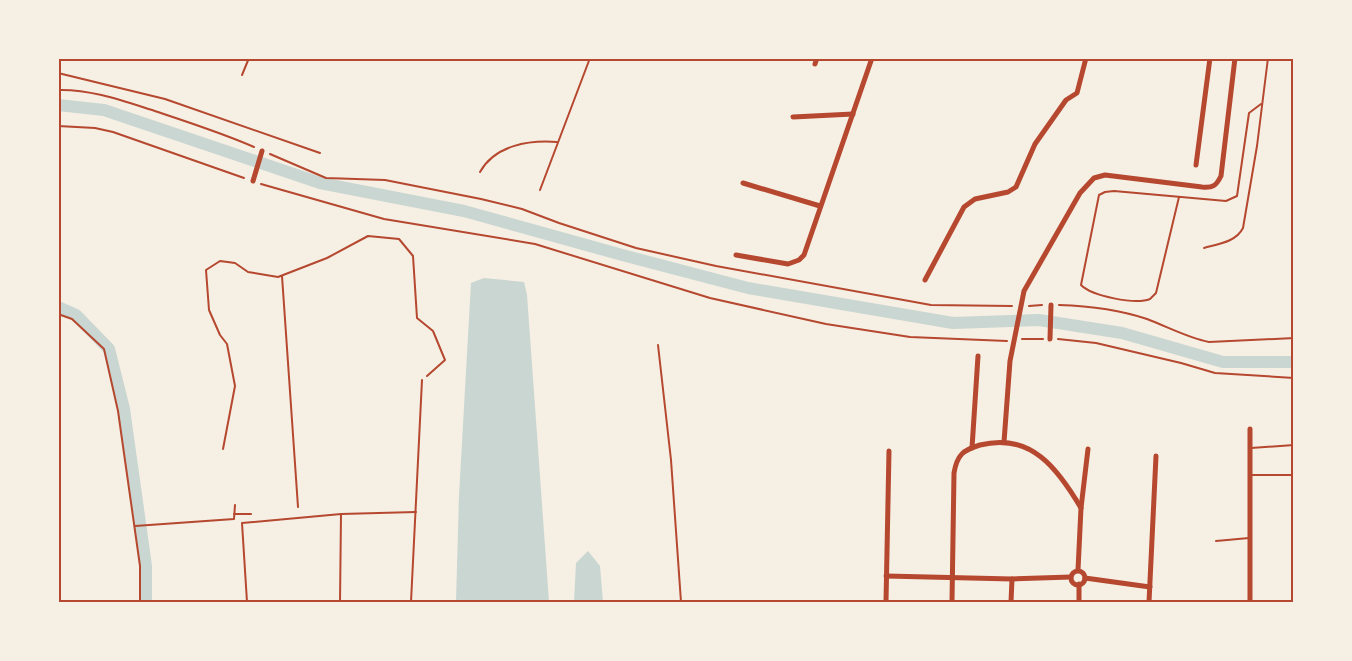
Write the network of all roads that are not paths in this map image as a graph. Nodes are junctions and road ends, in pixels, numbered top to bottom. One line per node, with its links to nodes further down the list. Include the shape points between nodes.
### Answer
1 (249, 58): 9 (lane)
2 (590, 58): 13 (lane)
3 (872, 58): 11 (street)
4 (1086, 58): 25 (street, via 1077,93 1066,100 1035,144 1016,187 975,199 959,212)
5 (1210, 58): 16 (street)
6 (1235, 58): 31 (street, via 1221,176 1216,186 1202,188 1105,175 1094,178 1080,193 1024,291 1010,361)
7 (1268, 58): 10 (lane)
8 (58, 73): 15 (lane, via 165,99)
9 (242, 75)
10 (1261, 104): 21 (lane, via 1249,113 1237,196 1226,201); 23 (lane, via 1240,236)
11 (853, 114): 12 (street); 22 (street)
12 (793, 117)
13 (557, 142): 17 (lane, via 538,140 516,146 492,156); 20 (lane)
14 (262, 151): 18 (street)
15 (320, 153)
16 (1196, 165)
17 (480, 172)
18 (253, 181)
19 (743, 183): 22 (street)
20 (540, 190)
21 (1179, 197): 21 (lane, via 1114,192 1100,195 1081,285 1113,298 1150,299 1156,293)
22 (820, 206): 24 (street, via 799,260 788,264)
23 (1204, 248)
24 (736, 255)
25 (925, 280)
26 (1051, 307): 27 (street)
27 (1050, 338)
28 (978, 356): 33 (street)
29 (422, 380): 41 (lane)
30 (1250, 429): 34 (street)
31 (1004, 442): 33 (street); 40 (street, via 1039,455 1058,473)
32 (1293, 445): 34 (lane)
33 (972, 448): 49 (street, via 959,456 954,473)
34 (1250, 448): 38 (street)
35 (1088, 449): 40 (street)
36 (889, 451): 46 (street)
37 (1156, 456): 52 (street)
38 (1250, 475): 39 (lane); 43 (street)
39 (1293, 475)
40 (1081, 508): 45 (street)
41 (416, 512): 42 (lane); 55 (lane)
42 (341, 514): 53 (lane, via 242,524); 54 (lane)
43 (1250, 538): 44 (lane); 61 (street)
44 (1216, 541)
45 (1078, 570): 47 (street); 48 (street)
46 (886, 576): 49 (street); 56 (street)
47 (1071, 577): 50 (street); 51 (street)
48 (1085, 578): 51 (street); 52 (street)
49 (953, 579): 50 (street); 57 (street)
50 (1012, 579): 58 (street)
51 (1079, 585): 59 (street)
52 (1150, 587): 60 (street)
53 (248, 603)
54 (340, 603)
55 (411, 603)
56 (886, 603)
57 (952, 603)
58 (1011, 603)
59 (1079, 603)
60 (1149, 603)
61 (1250, 603)

